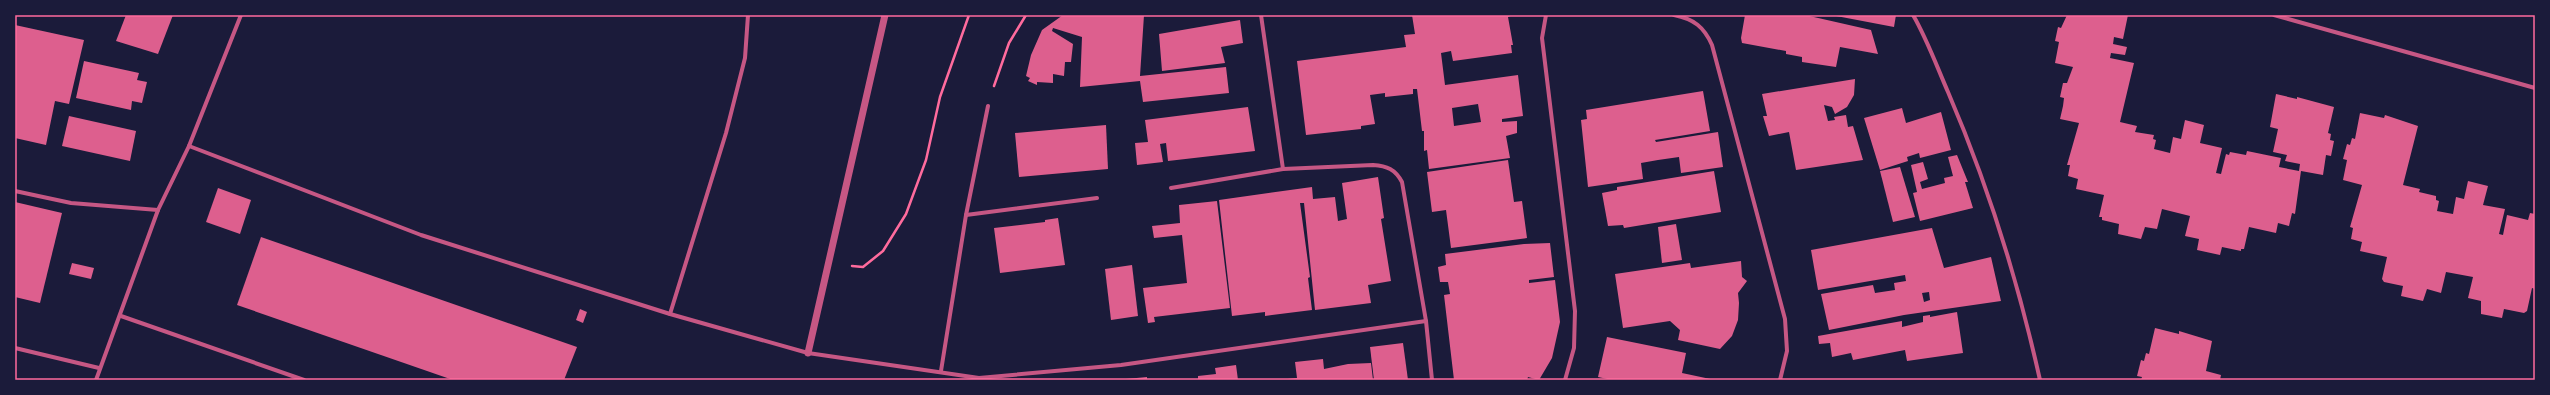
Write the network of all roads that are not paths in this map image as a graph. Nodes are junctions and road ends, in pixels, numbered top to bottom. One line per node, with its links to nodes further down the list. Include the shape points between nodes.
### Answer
1 (242, 15): 11 (street)
2 (748, 15): 18 (street, via 745,58 726,132)
3 (885, 15): 22 (street)
4 (1261, 15): 12 (street)
5 (1546, 15): 29 (street, via 1542,38 1575,311 1574,348)
6 (1674, 15): 30 (street, via 1694,21 1702,27 1712,45 1786,319 1787,351)
7 (1913, 15): 31 (street, via 1965,133 1999,226 2028,327)
8 (2274, 15): 9 (street)
9 (2535, 88)
10 (988, 106): 17 (street)
11 (189, 146): 16 (street); 18 (street, via 421,235)
12 (1283, 169): 13 (street); 20 (street, via 1373,164 1386,166 1398,175 1402,182)
13 (1171, 188)
14 (15, 191): 16 (street, via 71,203)
15 (1097, 198): 17 (street)
16 (158, 210): 19 (street)
17 (966, 215): 24 (street)
18 (670, 314): 22 (street)
19 (120, 316): 23 (street); 27 (street)
20 (1426, 321): 25 (street, via 1121,365); 28 (street)
21 (15, 348): 23 (street)
22 (808, 353): 24 (street)
23 (99, 368): 26 (street)
24 (940, 371): 25 (street)
25 (979, 379)
26 (96, 380)
27 (304, 380)
28 (1432, 380)
29 (1564, 380)
30 (1780, 380)
31 (2040, 380)

